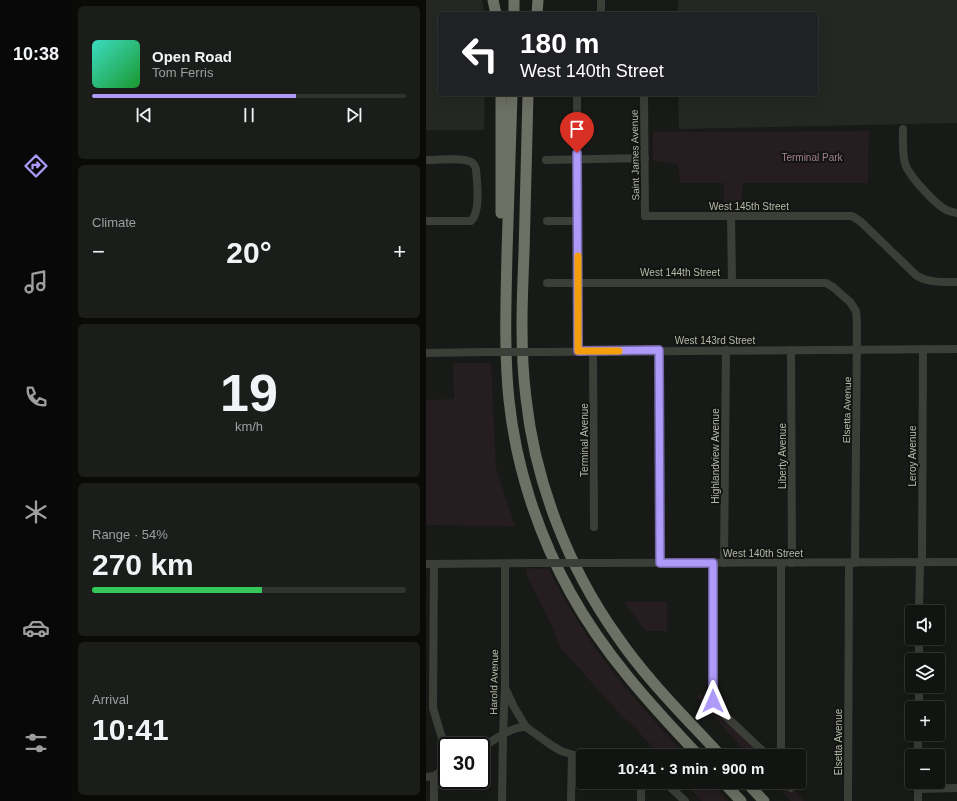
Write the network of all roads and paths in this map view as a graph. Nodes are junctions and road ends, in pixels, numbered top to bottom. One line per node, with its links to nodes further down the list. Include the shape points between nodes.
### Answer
1 (493, 0): 6 (highway)
2 (514, 0): 7 (highway)
3 (531, 0): 8 (highway)
4 (538, 0): 9 (highway)
5 (601, 0): 10 (street)
6 (496, 12)
7 (514, 12)
8 (531, 12)
9 (537, 12)
10 (602, 12)
11 (501, 96): 33 (highway, via 501,231)
12 (512, 96): 33 (highway)
13 (528, 96): 43 (highway)
14 (535, 96): 43 (highway, via 529,296)
15 (577, 96): 19 (street)
16 (644, 96): 18 (street, Saint James Avenue)
17 (903, 130): 22 (street, via 905,165 912,177 942,207)
18 (645, 158): 19 (street); 23 (street, Saint James Avenue)
19 (577, 159): 21 (street); 25 (street)
20 (426, 160): 26 (street, via 471,162 476,170 477,187 477,206 470,221)
21 (546, 160)
22 (957, 213)
23 (645, 216): 24 (street, West 145th Street)
24 (732, 216): 28 (street); 29 (street, West 145th Street, via 852,216 917,276 934,282)
25 (578, 220): 27 (street); 31 (street)
26 (426, 221)
27 (547, 221)
28 (732, 282): 31 (street, West 144th Street); 32 (street, West 144th Street)
29 (957, 282)
30 (547, 283): 31 (street, West 144th Street)
31 (578, 283): 40 (street)
32 (814, 283): 39 (street, Elsetta Avenue, via 826,283 833,287 856,311)
33 (506, 301): 63 (highway, via 508,380 514,431 534,511 553,557 570,592 614,660)
34 (923, 349): 35 (street, West 143rd Street); 39 (street, West 143rd Street); 45 (street, Leroy Avenue)
35 (957, 349)
36 (659, 350): 37 (street, West 143rd Street); 41 (street, West 143rd Street); 47 (street)
37 (726, 350): 38 (street, West 143rd Street); 49 (street, Highlandview Avenue)
38 (791, 350): 39 (street, West 143rd Street); 51 (street, Liberty Avenue)
39 (857, 350): 52 (street, Elsetta Avenue)
40 (578, 351): 41 (street, West 143rd Street); 42 (street, West 143rd Street, bridge)
41 (593, 352): 44 (street, Terminal Avenue)
42 (426, 353)
43 (523, 359): 64 (highway, via 534,449 556,522 577,570 605,618 632,656)
44 (594, 528)
45 (921, 562): 46 (street, West 140th Street); 52 (street, West 140th Street); 55 (street, Leroy Avenue)
46 (957, 562)
47 (660, 563): 48 (street, West 140th Street); 54 (street, West 140th Street, bridge)
48 (713, 563): 49 (street, West 140th Street); 65 (street, via 713,701 716,707)
49 (724, 563): 50 (street, West 140th Street)
50 (781, 563): 51 (street, West 140th Street); 66 (street)
51 (792, 563): 52 (street, West 140th Street)
52 (852, 563): 84 (street, Elsetta Avenue)
53 (430, 564): 54 (street, West 140th Street); 56 (street)
54 (504, 564): 57 (street, Harold Avenue)
55 (919, 605)
56 (430, 639): 58 (street)
57 (505, 687): 59 (street); 60 (street, Harold Avenue)
58 (430, 708): 61 (street)
59 (526, 727): 60 (street, via 511,729); 67 (street, via 551,745)
60 (503, 735): 62 (street); 78 (street, Harold Avenue)
61 (442, 737)
62 (490, 743)
63 (693, 749)
64 (715, 749)
65 (761, 749)
66 (781, 749)
67 (572, 755): 68 (street); 79 (street)
68 (576, 756)
69 (430, 776): 77 (street)
70 (945, 787): 71 (street)
71 (957, 788)
72 (641, 789): 80 (street)
73 (671, 789): 81 (street)
74 (730, 789): 82 (highway)
75 (753, 789): 83 (highway)
76 (918, 789): 85 (street)
77 (434, 801)
78 (502, 801)
79 (571, 801)
80 (641, 801)
81 (685, 801)
82 (741, 801)
83 (764, 801)
84 (848, 801)
85 (918, 801)

